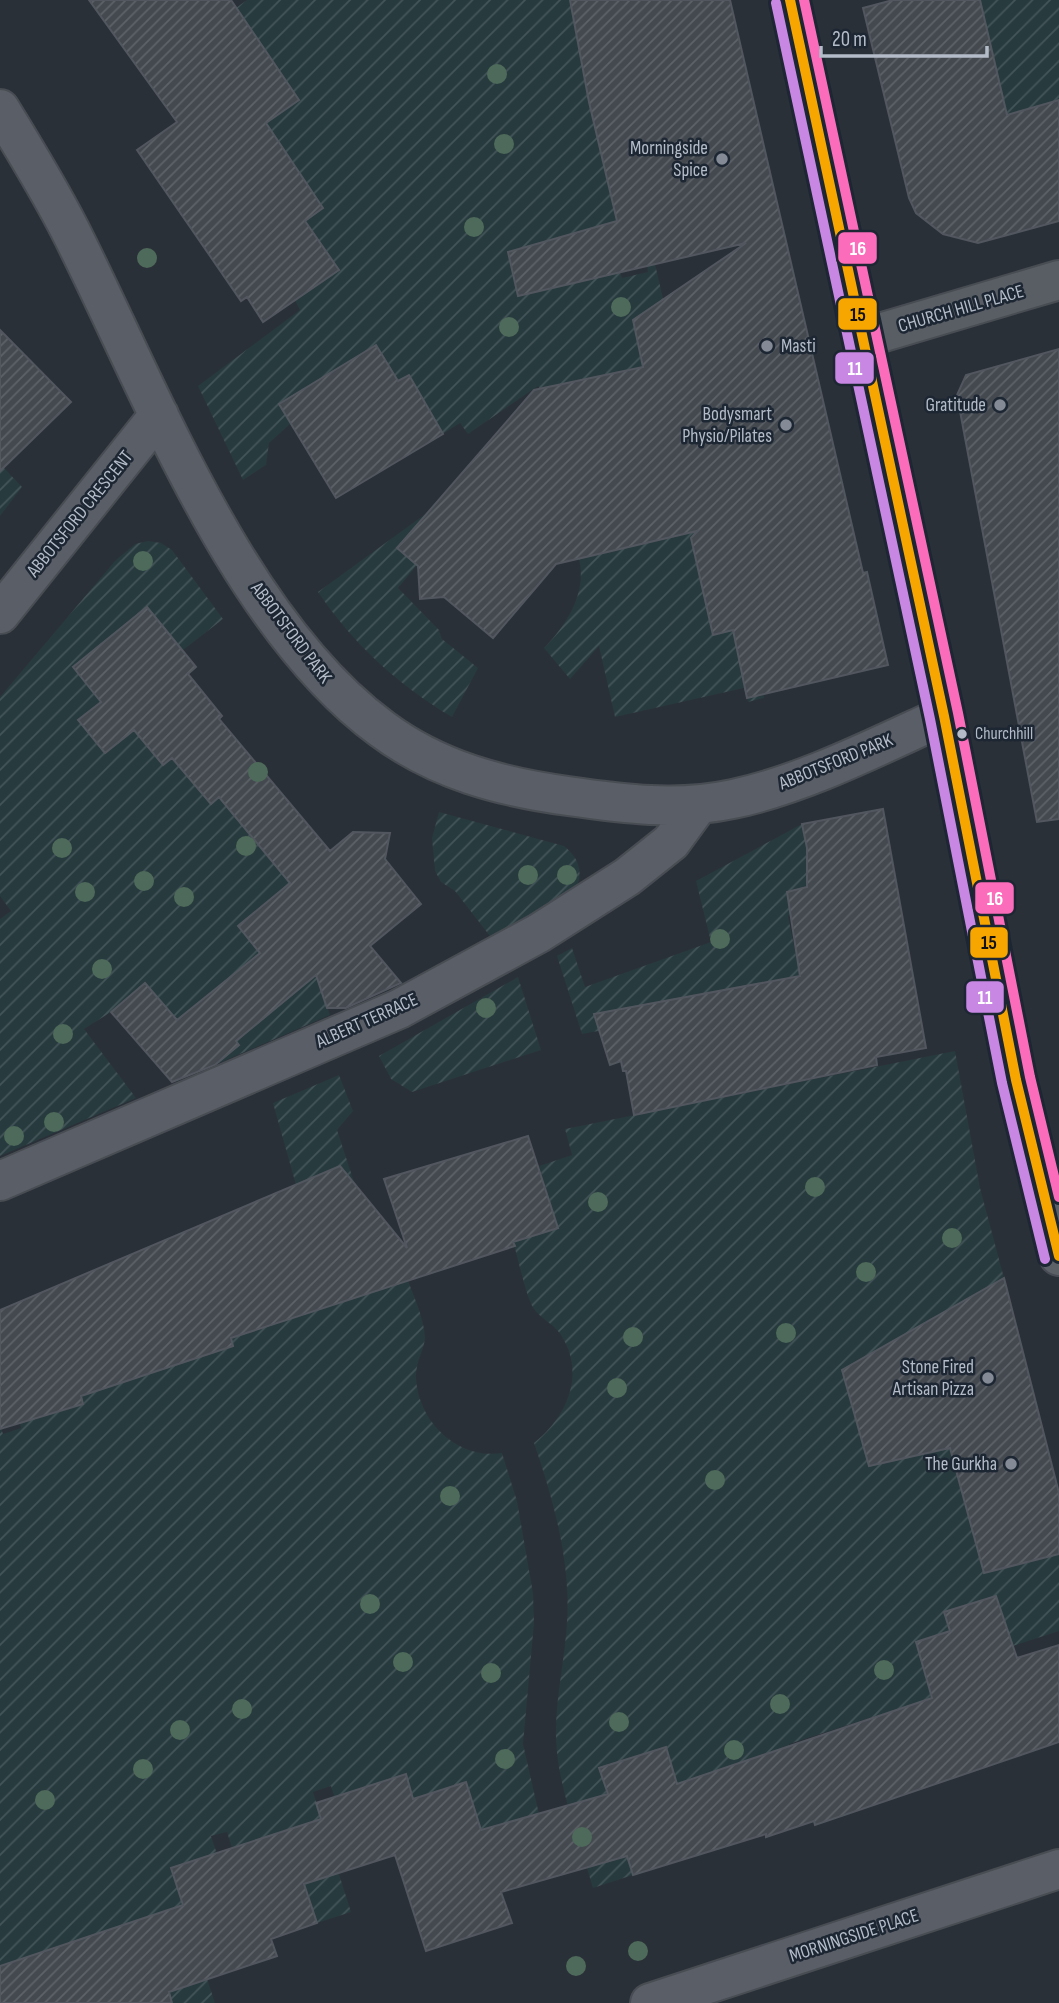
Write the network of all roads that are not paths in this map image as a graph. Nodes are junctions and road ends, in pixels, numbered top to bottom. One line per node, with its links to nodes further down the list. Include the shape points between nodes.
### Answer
1 (790, 0): 4 (main road)
2 (0, 109): 5 (street, ABBOTSFORD PARK, via 69,228)
3 (1059, 281): 4 (street, CHURCH HILL PLACE)
4 (863, 338): 7 (main road)
5 (159, 415): 6 (street, ABBOTSFORD CRESCENT); 8 (street, ABBOTSFORD PARK, via 229,543 286,630 335,690 383,730 434,761 485,780 542,793 648,807)
6 (0, 614)
7 (944, 716): 8 (street, ABBOTSFORD PARK, via 790,782); 10 (main road, via 1016,1080)
8 (698, 805): 9 (street, ALBERT TERRACE, via 671,842 626,877 539,933 411,1003)
9 (0, 1181)
10 (1059, 1256)
11 (1059, 1869): 12 (street, MORNINGSIDE PLACE)
12 (650, 2003)

